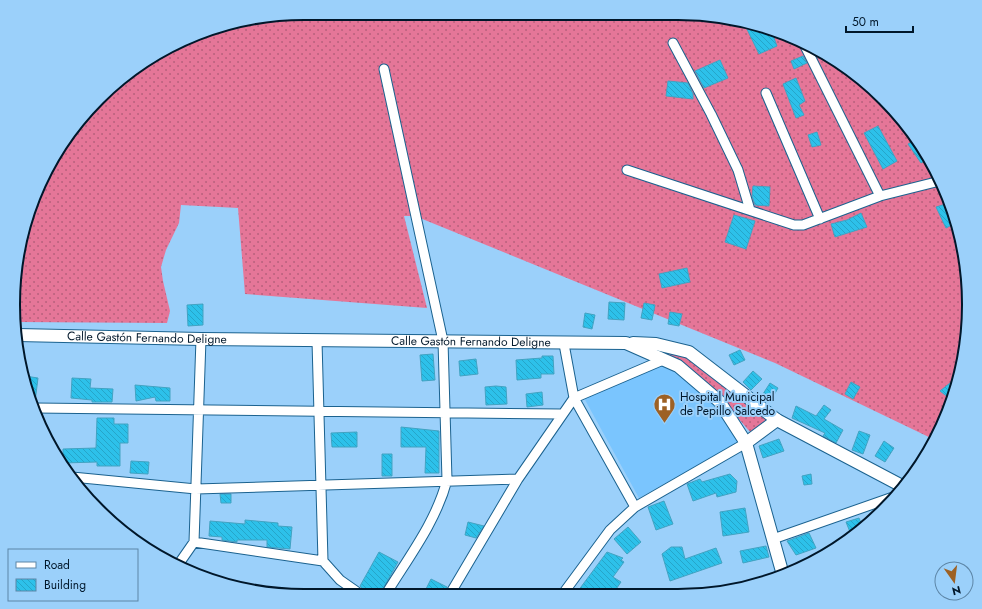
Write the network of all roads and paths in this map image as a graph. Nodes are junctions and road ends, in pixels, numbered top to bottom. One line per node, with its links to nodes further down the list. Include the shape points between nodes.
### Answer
1 (673, 43): 8 (street, via 738,170)
2 (808, 52): 7 (street)
3 (384, 69): 13 (street)
4 (766, 93): 9 (street)
5 (627, 170): 8 (street)
6 (934, 182): 7 (street)
7 (880, 196): 9 (street)
8 (750, 210): 9 (street, via 794,225)
9 (820, 219)
10 (22, 335): 11 (street, Calle Gastón Fernando Deligne)
11 (201, 339): 12 (street, Calle Gastón Fernando Deligne); 19 (street)
12 (317, 340): 13 (street, Calle Gastón Fernando Deligne); 20 (street)
13 (443, 341): 15 (street, Calle Gastón Fernando Deligne); 21 (street)
14 (626, 343): 15 (street, Calle Gastón Fernando Deligne); 16 (street, Calle Gastón Fernando Deligne); 23 (street, via 656,344 689,352)
15 (564, 344): 17 (street)
16 (663, 360): 17 (street); 24 (street, Calle Gastón Fernando Deligne, via 678,366 719,401)
17 (574, 398): 22 (street); 32 (street)
18 (40, 408): 19 (street)
19 (198, 410): 20 (street); 30 (street)
20 (319, 411): 21 (street); 29 (street)
21 (445, 413): 22 (street); 27 (street)
22 (561, 414): 26 (street)
23 (777, 420): 24 (street); 28 (street)
24 (746, 443): 32 (street); 33 (street, Calle Gastón Fernando Deligne)
25 (79, 478): 30 (street)
26 (518, 479): 27 (street); 40 (street)
27 (447, 480): 29 (street); 39 (street, via 442,500)
28 (898, 484)
29 (321, 486): 30 (street); 36 (street)
30 (196, 489): 34 (street)
31 (884, 500): 33 (street)
32 (635, 507): 41 (street, via 610,530)
33 (773, 539): 37 (street, Calle Gastón Fernando Deligne)
34 (194, 542): 35 (street); 36 (street)
35 (181, 561)
36 (323, 561): 38 (street, via 340,580)
37 (782, 569)
38 (353, 589)
39 (389, 589)
40 (453, 589)
41 (566, 589)

